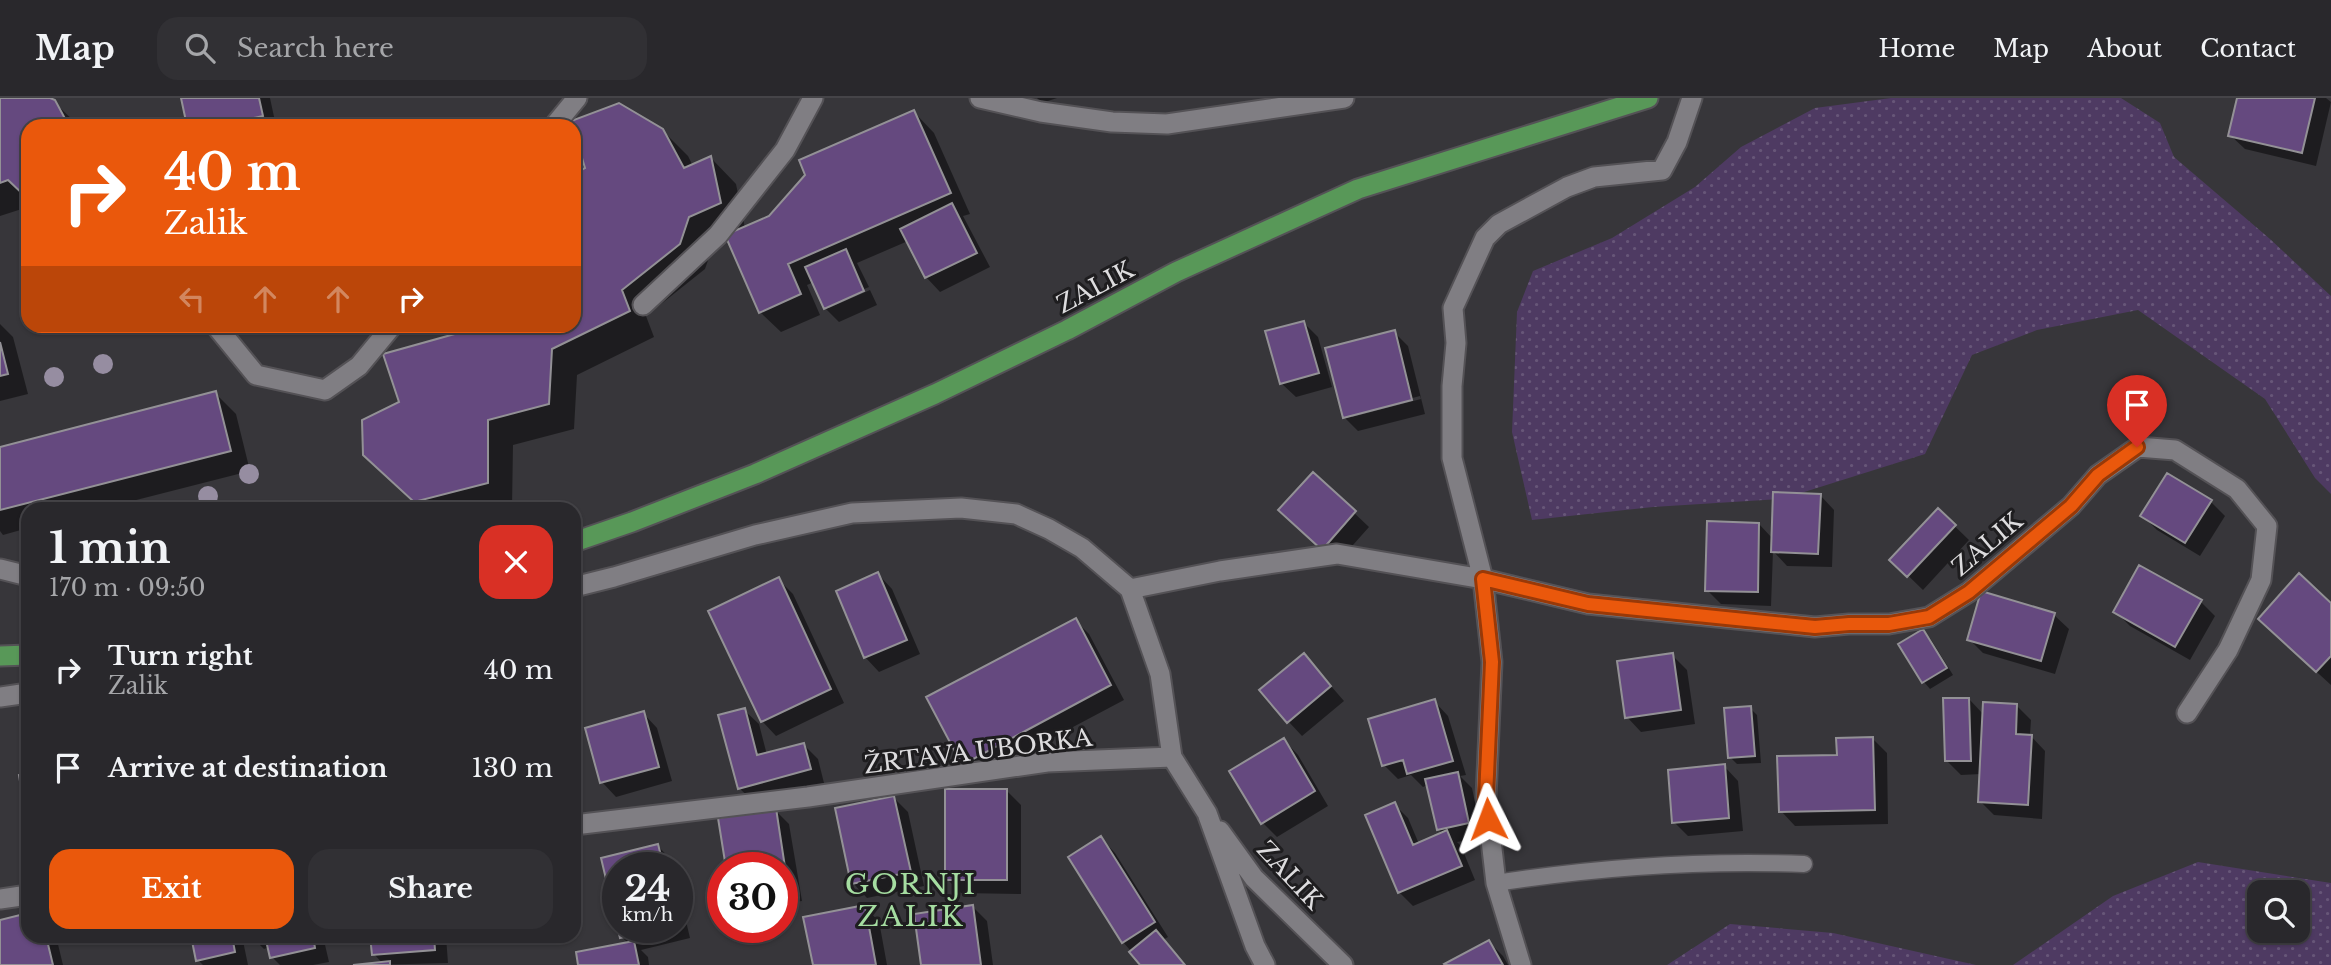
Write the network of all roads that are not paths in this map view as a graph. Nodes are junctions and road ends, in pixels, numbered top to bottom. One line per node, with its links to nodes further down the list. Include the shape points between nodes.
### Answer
1 (577, 98): 7 (street)
2 (813, 98): 8 (street, via 785,150 718,235)
3 (980, 98): 4 (street, via 1041,113 1167,124)
4 (1344, 98)
5 (1648, 98): 11 (main road, ZALIK, via 1358,189 1176,272 936,394 755,474)
6 (1692, 98): 14 (street, via 1677,142 1661,170 1594,177 1499,224 1485,238 1453,308 1452,458)
7 (560, 119)
8 (643, 305)
9 (222, 333): 10 (street, via 256,375 325,390 359,366)
10 (386, 333)
11 (581, 540)
12 (0, 569): 13 (street)
13 (21, 574)
14 (1483, 579): 16 (street, ZALIK, via 1337,554); 21 (street, ZALIK, via 1588,604 1815,627 1929,617 1969,592 2071,506 2098,475 2137,447 2175,450 2237,489 2267,526 2262,580 2228,650); 26 (street, via 1492,662 1486,797)
15 (581, 585): 16 (street, via 755,535 852,513 961,508 1016,514 1049,529 1082,548)
16 (1130, 589): 22 (street, via 1160,674)
17 (21, 655): 18 (main road)
18 (0, 656)
19 (21, 694): 20 (street)
20 (0, 697)
21 (2187, 713)
22 (1172, 757): 23 (street, ZALIK); 24 (street, ŽRTAVA UBORKA, via 1047,762)
23 (1207, 813): 29 (street, ZALIK); 30 (street, ZALIK, via 1254,878)
24 (581, 824)
25 (1804, 864): 26 (lane, via 1633,866)
26 (1496, 883): 31 (street)
27 (21, 896): 28 (street)
28 (0, 900)
29 (1265, 965)
30 (1343, 965)
31 (1521, 965)

